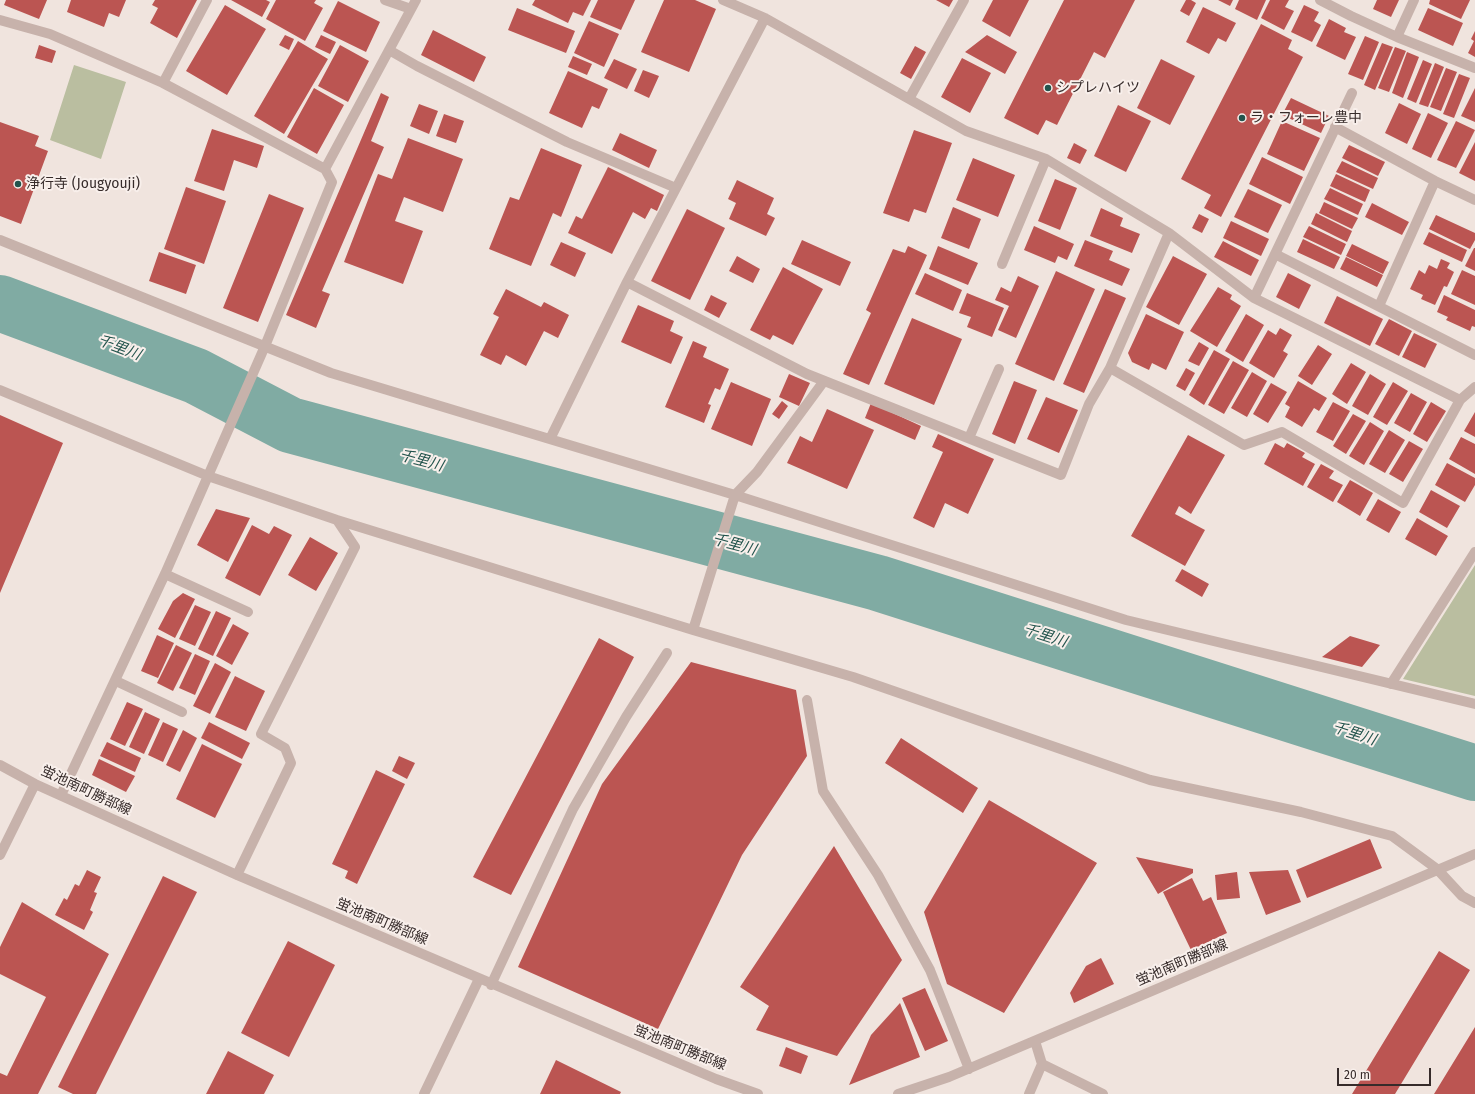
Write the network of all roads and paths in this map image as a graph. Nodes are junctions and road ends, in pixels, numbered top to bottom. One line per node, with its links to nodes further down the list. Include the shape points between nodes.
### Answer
1 (207, 0): 13 (street)
2 (385, 0): 7 (street)
3 (723, 0): 8 (street)
4 (964, 0): 15 (street)
5 (1320, 0): 10 (street)
6 (1414, 0): 10 (street)
7 (413, 4): 11 (street)
8 (765, 18): 15 (street); 20 (street)
9 (0, 20): 13 (street, via 50,34)
10 (1397, 37): 12 (street)
11 (389, 50): 18 (street); 20 (street, via 567,142)
12 (1475, 68)
13 (163, 83): 18 (street)
14 (1352, 93): 16 (street)
15 (909, 100): 17 (street, via 966,131)
16 (1335, 128): 19 (street); 24 (street)
17 (1046, 158): 22 (street); 25 (street)
18 (326, 169): 29 (street, via 332,182)
19 (1435, 181): 21 (street); 28 (street)
20 (676, 188): 26 (street)
21 (1475, 200)
22 (1169, 233): 27 (street); 31 (street)
23 (0, 240): 29 (street)
24 (1275, 254): 27 (street); 28 (street)
25 (1002, 264)
26 (627, 282): 33 (street, via 807,374); 38 (street)
27 (1254, 298): 36 (street)
28 (1379, 306): 30 (street)
29 (265, 346): 38 (street, via 331,373); 39 (street)
30 (1475, 355)
31 (1110, 368): 36 (street, via 1244,445 1282,432 1403,503); 37 (street, via 1089,404 1061,475)
32 (999, 369): 37 (street)
33 (824, 380): 37 (street); 40 (street, via 757,472)
34 (1475, 387): 36 (street)
35 (0, 390): 39 (street)
36 (1460, 400)
37 (970, 438)
38 (550, 439): 40 (street)
39 (208, 476): 41 (street); 43 (street)
40 (735, 495): 45 (street); 48 (street, via 1126,620)
41 (337, 520): 45 (street); 58 (street, via 355,547 261,734 285,748 291,763)
42 (1475, 552): 48 (street)
43 (165, 574): 44 (street); 47 (street)
44 (248, 612)
45 (693, 630): 57 (street, via 853,677 1150,780 1301,812 1392,836)
46 (667, 653): 61 (street, via 626,716 573,809)
47 (116, 681): 51 (street); 54 (street)
48 (1391, 684): 50 (street)
49 (807, 700): 64 (street, via 823,791 878,875 930,970)
50 (1475, 704)
51 (182, 712)
52 (0, 765): 53 (street, 蛍池南町勝部線)
53 (35, 784): 54 (street, 蛍池南町勝部線); 56 (street)
54 (61, 795): 58 (street, 蛍池南町勝部線)
55 (1475, 854): 57 (street, 蛍池南町勝部線)
56 (0, 855)
57 (1437, 869): 59 (street, via 1462,896); 62 (street, 蛍池南町勝部線)
58 (237, 875): 60 (street, 蛍池南町勝部線)
59 (1475, 903)
60 (479, 979): 61 (street, 蛍池南町勝部線); 65 (street)
61 (491, 985): 66 (street, 蛍池南町勝部線)
62 (1035, 1040): 63 (street); 64 (street, 蛍池南町勝部線)
63 (1042, 1064): 68 (street); 69 (street)
64 (969, 1069): 67 (street, 蛍池南町勝部線)
65 (424, 1094)
66 (758, 1094)
67 (898, 1094)
68 (1029, 1094)
69 (1103, 1094)

